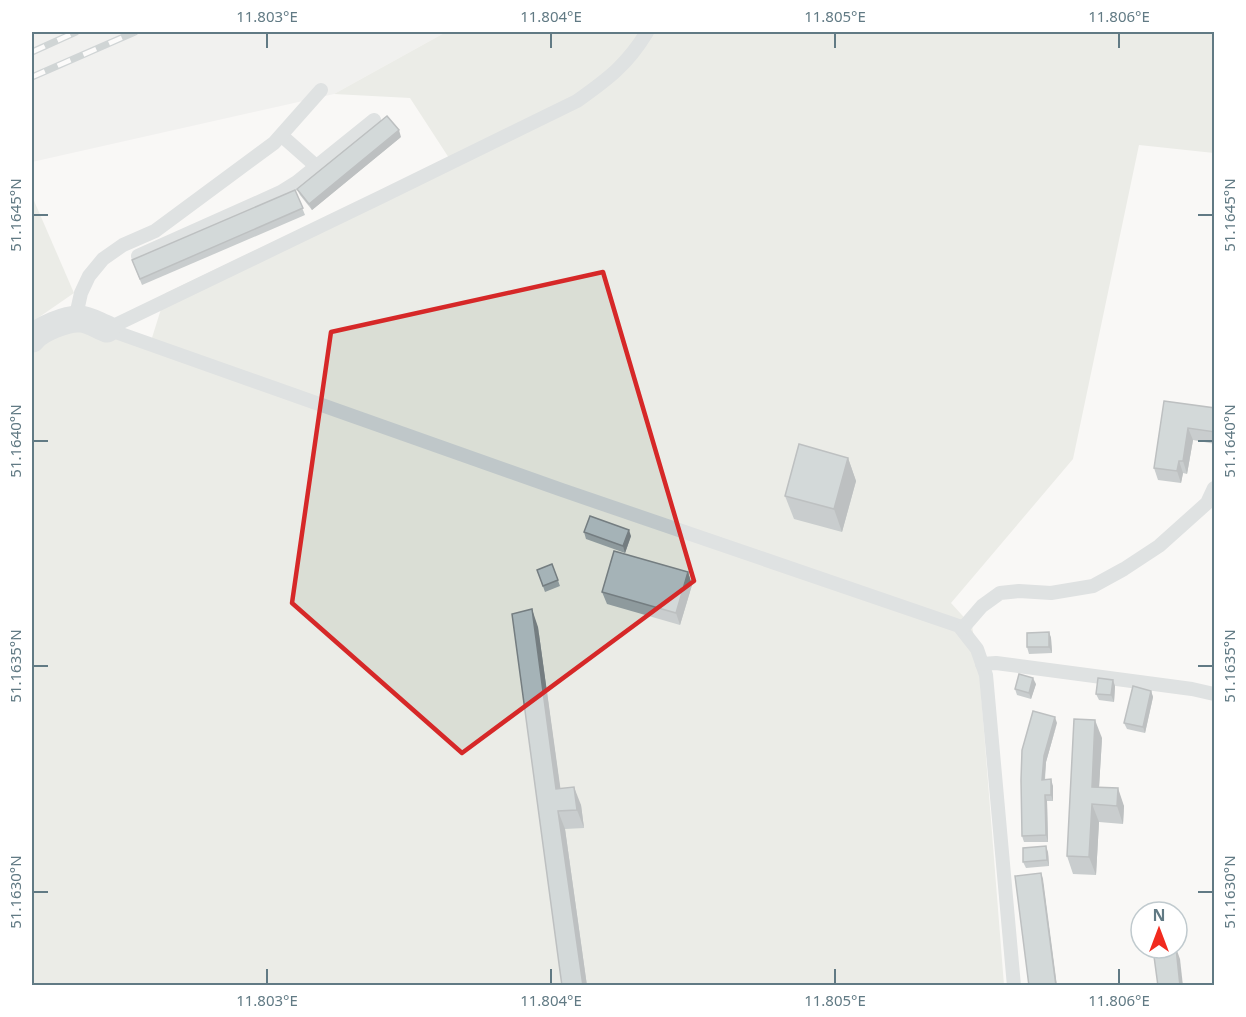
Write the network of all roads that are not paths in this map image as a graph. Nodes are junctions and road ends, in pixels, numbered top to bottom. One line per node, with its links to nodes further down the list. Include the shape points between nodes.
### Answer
1 (647, 32): 8 (lane, via 626,62 577,101)
2 (321, 90): 4 (lane)
3 (374, 120): 5 (lane)
4 (282, 136): 5 (lane); 6 (lane)
5 (316, 166): 6 (lane, via 281,192 144,253)
6 (140, 239): 7 (lane, via 103,260 89,276)
7 (75, 320): 8 (street); 9 (street, via 56,324)
8 (107, 328): 11 (lane)
9 (32, 339)
10 (1215, 488): 11 (lane, via 1207,503 1159,546 1124,569 1093,586 1051,593 1000,593)
11 (962, 629): 12 (lane, via 977,649)
12 (982, 664): 13 (lane, via 1192,688); 14 (lane)
13 (1215, 694)
14 (1014, 986)

